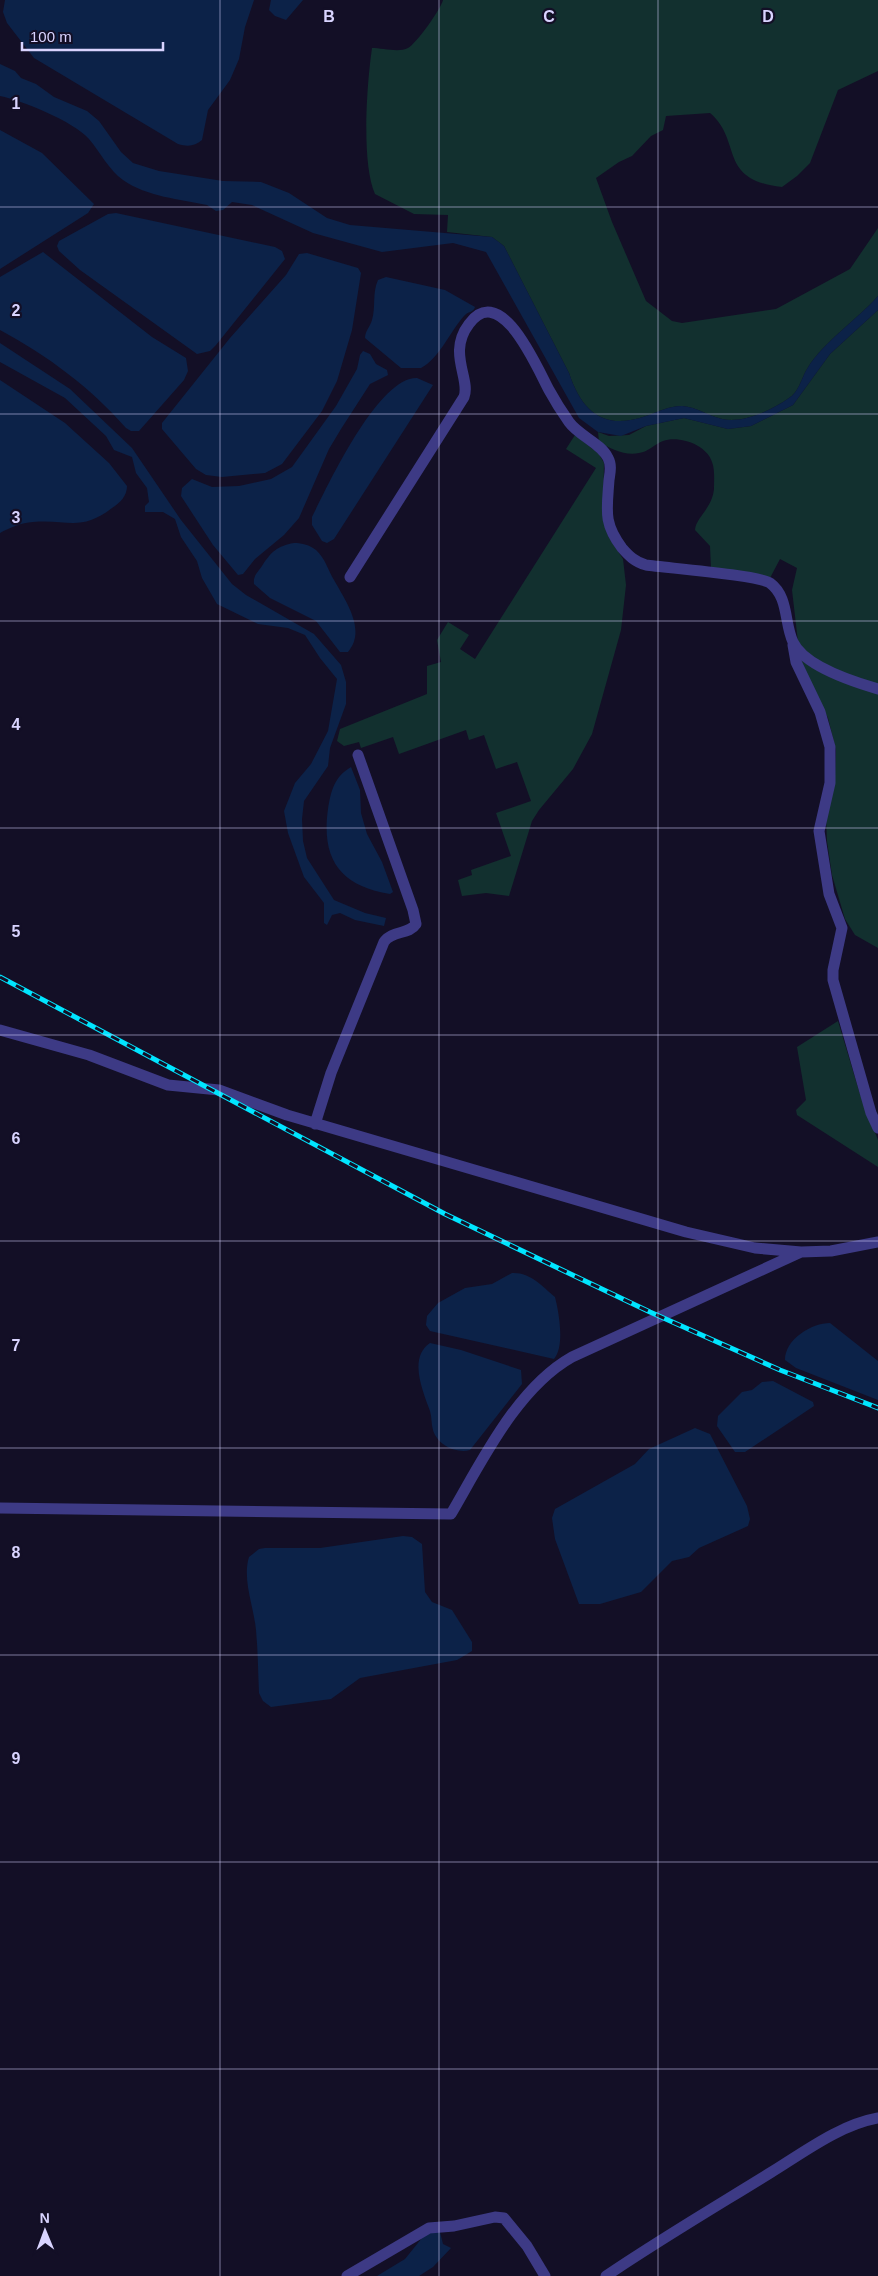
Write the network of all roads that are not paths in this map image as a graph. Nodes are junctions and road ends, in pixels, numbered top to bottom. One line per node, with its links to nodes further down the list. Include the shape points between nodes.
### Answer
1 (350, 577): 2 (street, via 464,397 466,389 458,356 462,336 474,318 490,313 502,317 525,344 570,423 608,458 607,522 630,558 646,565 750,576 768,582 784,604)
2 (793, 643): 3 (street, via 809,660); 7 (street, via 796,662 820,712 830,747 830,783 819,831 829,894 842,928 833,980)
3 (878, 689)
4 (358, 755): 6 (street, via 416,924 411,929 390,935 384,942 331,1073)
5 (0, 1030): 6 (street, via 89,1055 168,1084 219,1090)
6 (315, 1124): 9 (street, via 686,1232 755,1248)
7 (878, 1128)
8 (878, 1242): 9 (street, via 830,1251)
9 (801, 1252): 10 (street, via 572,1357 553,1370 532,1389 490,1448 451,1514)
10 (0, 1508)
11 (878, 2118): 14 (street, via 855,2124 812,2148)
12 (347, 2276): 13 (street, via 429,2228 495,2217 504,2218 527,2246)
13 (545, 2276)
14 (606, 2276)

